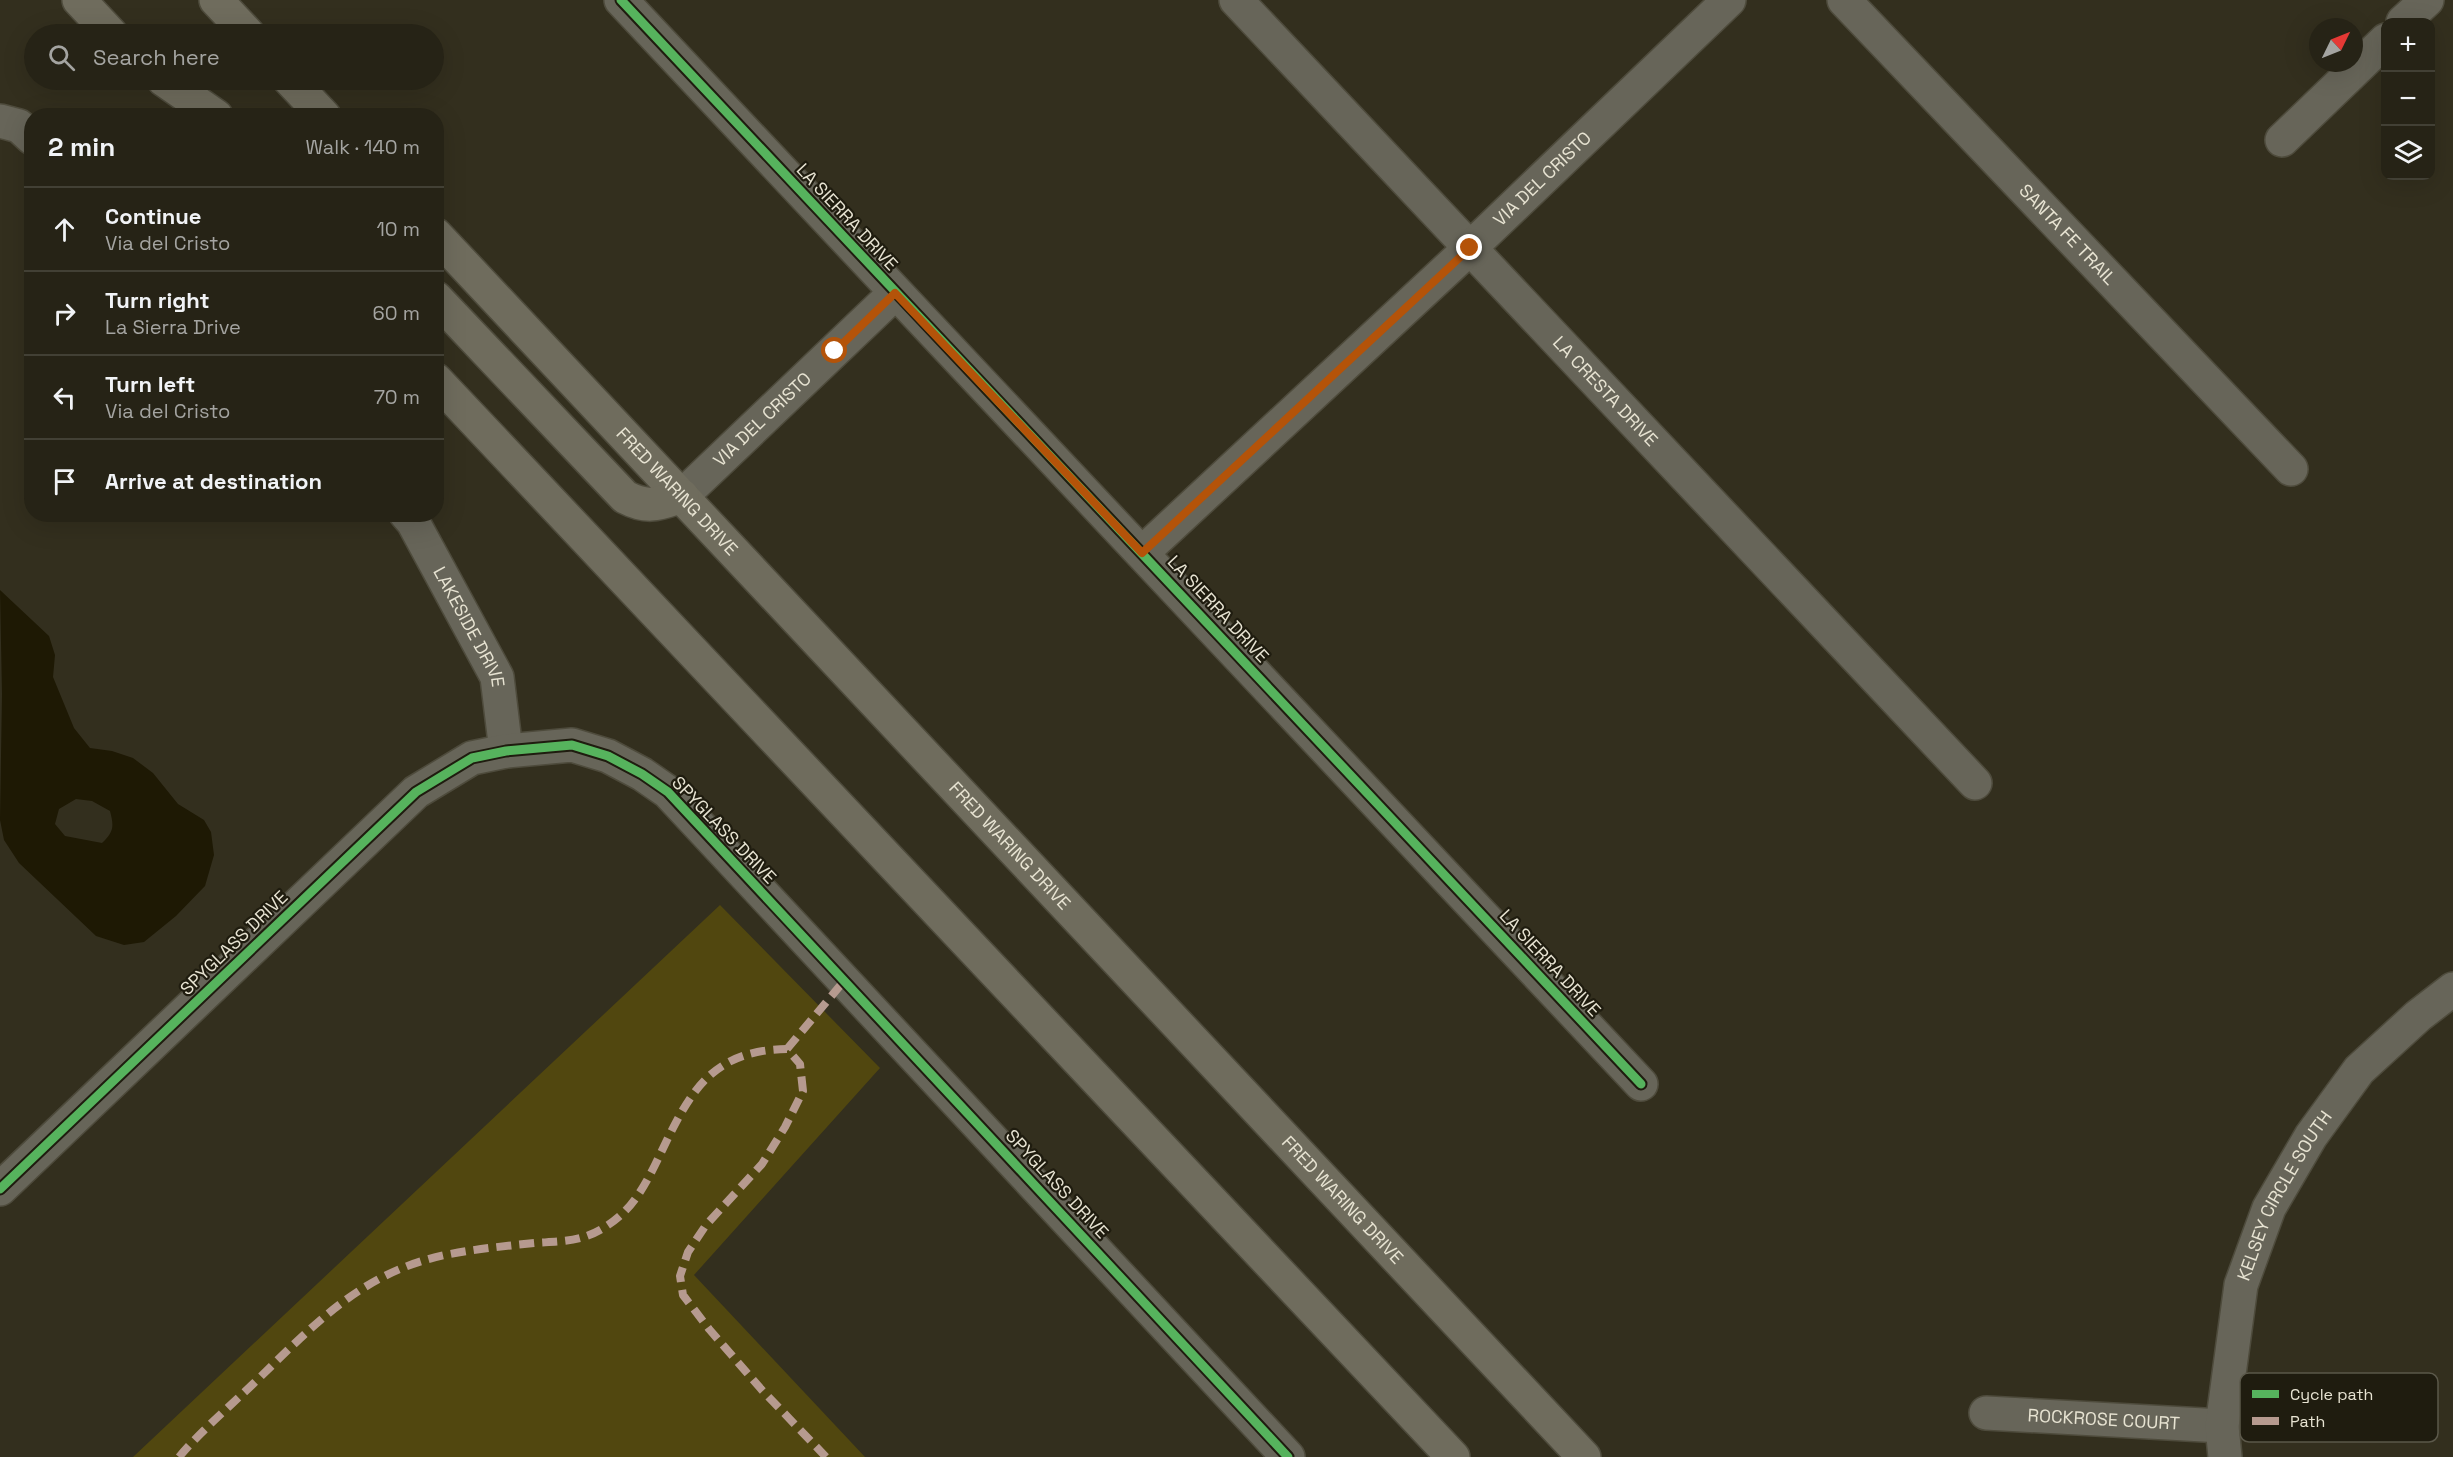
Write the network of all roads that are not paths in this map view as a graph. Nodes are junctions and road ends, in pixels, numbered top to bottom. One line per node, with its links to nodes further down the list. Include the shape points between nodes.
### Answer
1 (79, 0): 9 (main road)
2 (216, 0): 10 (main road)
3 (621, 0): 23 (street, LA SIERRA DRIVE)
4 (1236, 0): 22 (street, LA CRESTA DRIVE)
5 (1729, 0): 22 (street, VIA DEL CRISTO)
6 (1844, 0): 26 (street, SANTA FE TRAIL)
7 (2427, 0): 8 (street)
8 (2407, 18)
9 (102, 24)
10 (239, 24)
11 (2381, 44): 20 (street)
12 (163, 90): 15 (main road)
13 (178, 90): 16 (main road)
14 (299, 90): 17 (main road)
15 (180, 108)
16 (204, 108)
17 (316, 108)
18 (0, 121): 19 (street)
19 (24, 131)
20 (2282, 140)
21 (444, 243): 27 (main road, FRED WARING DRIVE)
22 (1470, 248): 29 (street, VIA DEL CRISTO); 31 (street, LA CRESTA DRIVE)
23 (895, 293): 27 (street, VIA DEL CRISTO); 29 (street, LA SIERRA DRIVE)
24 (444, 306): 27 (main road, via 625,497 640,504 656,505)
25 (444, 388): 38 (main road)
26 (2291, 469)
27 (682, 496): 39 (main road, FRED WARING DRIVE)
28 (413, 522): 30 (street, LAKESIDE DRIVE, via 497,676)
29 (1142, 553): 33 (street, LA SIERRA DRIVE)
30 (506, 751): 34 (street, SPYGLASS DRIVE, via 472,758 416,792); 37 (street, SPYGLASS DRIVE, via 572,745 608,756 668,792)
31 (1975, 783)
32 (2453, 989): 36 (street, KELSEY CIRCLE SOUTH, via 2359,1070 2311,1136 2269,1208 2241,1285)
33 (1641, 1084)
34 (0, 1189)
35 (1986, 1413): 36 (street, ROCKROSE COURT)
36 (2224, 1442)
37 (1288, 1457)
38 (1453, 1457)
39 (1584, 1457)

